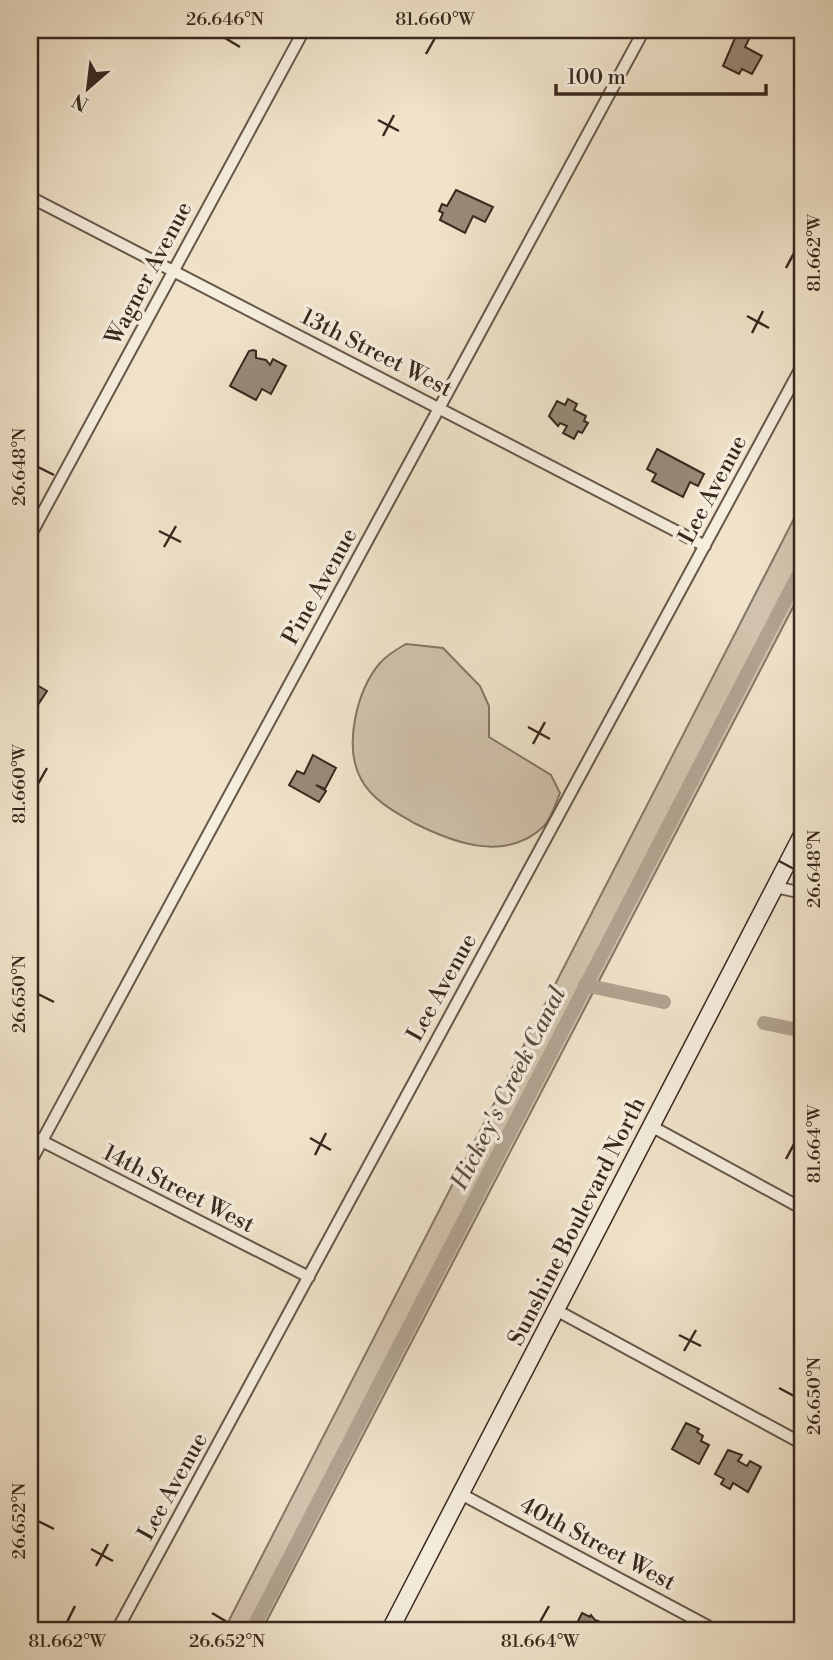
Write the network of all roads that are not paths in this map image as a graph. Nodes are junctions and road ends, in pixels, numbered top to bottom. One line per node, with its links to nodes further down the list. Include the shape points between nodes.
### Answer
1 (304, 30): 4 (street, Wagner Avenue)
2 (644, 30): 6 (street, Pine Avenue)
3 (30, 197): 4 (street, 13th Street West)
4 (174, 270): 6 (street, 13th Street West); 7 (street, Wagner Avenue)
5 (803, 364): 8 (street, Lee Avenue)
6 (440, 407): 8 (street, 13th Street West); 14 (street, Pine Avenue)
7 (30, 536)
8 (705, 546): 17 (street, Lee Avenue)
9 (803, 832): 10 (street, Sunshine Boulevard North)
10 (775, 887): 11 (street); 12 (street, Sunshine Boulevard North)
11 (803, 893)
12 (652, 1126): 16 (street); 18 (street, Sunshine Boulevard North)
13 (30, 1135): 14 (street, 14th Street West)
14 (41, 1141): 15 (street, Pine Avenue); 17 (street, 14th Street West)
15 (30, 1163)
16 (803, 1209)
17 (309, 1278): 21 (street, Lee Avenue)
18 (556, 1310): 19 (street); 20 (street, Sunshine Boulevard North)
19 (803, 1444)
20 (461, 1493): 22 (street, Sunshine Boulevard North); 23 (street, 40th Street West)
21 (117, 1630)
22 (390, 1630)
23 (715, 1630)

